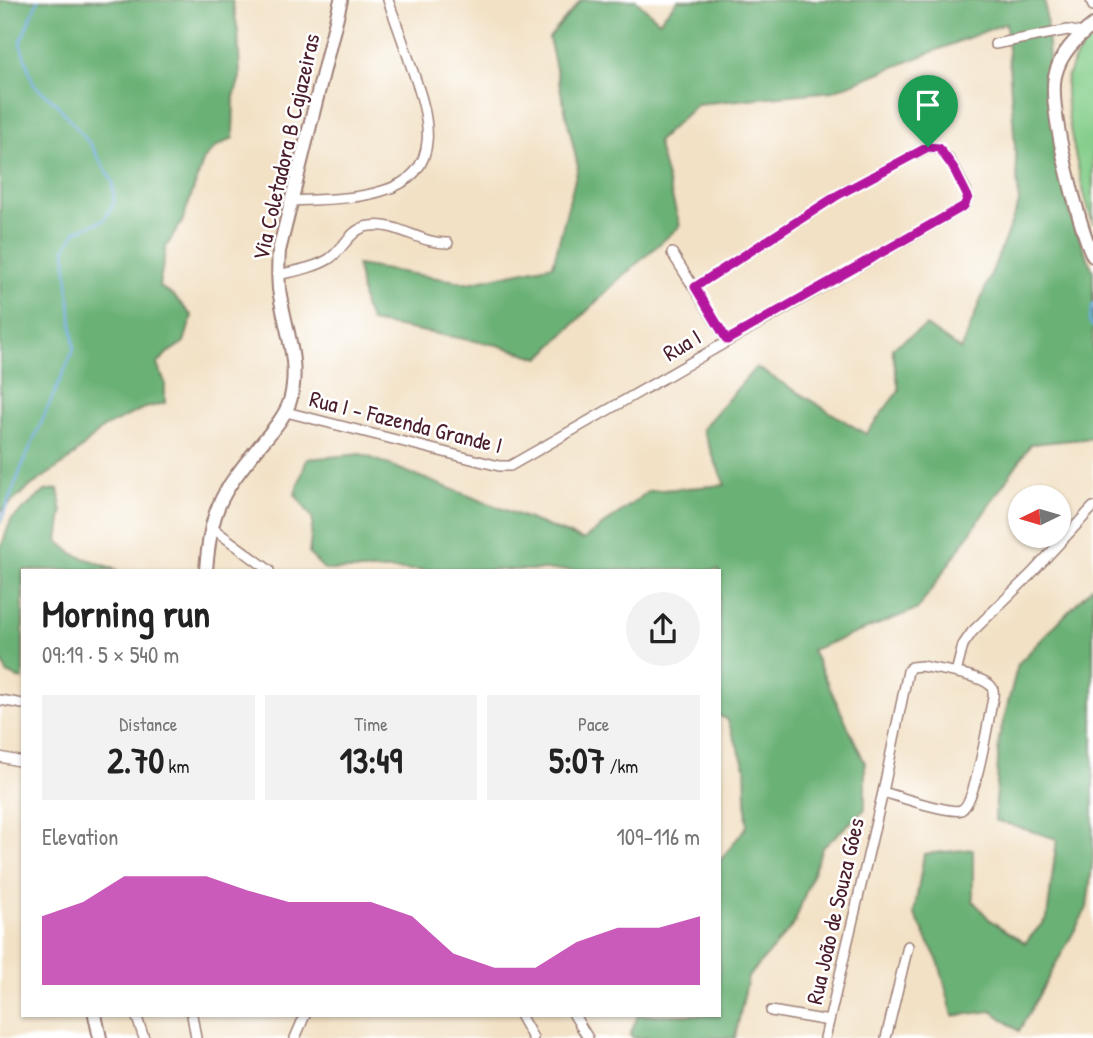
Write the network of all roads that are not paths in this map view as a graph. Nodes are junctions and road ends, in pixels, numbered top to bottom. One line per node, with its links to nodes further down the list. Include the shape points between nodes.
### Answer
1 (341, 0): 8 (main road, Via Coletadora B Cajazeiras)
2 (388, 0): 8 (street, via 426,113 429,141 423,159 415,173 382,191)
3 (1091, 0): 4 (street)
4 (1093, 6)
5 (1093, 25): 6 (main road)
6 (1082, 33): 7 (street, via 1068,30); 11 (main road, via 1058,66 1053,92 1076,208)
7 (995, 44)
8 (292, 201): 12 (main road, Via Coletadora B Cajazeiras)
9 (448, 243): 12 (street, via 372,225 359,228 331,258)
10 (672, 253): 13 (street)
11 (1093, 256)
12 (278, 275): 16 (main road, Via Coletadora B Cajazeiras, via 294,366)
13 (695, 287): 14 (street); 14 (street, Rua I, via 838,195 928,147 943,150 966,190 964,206)
14 (727, 340): 15 (street, Rua I)
15 (625, 400): 16 (street, Rua I - Fazenda Grande I, via 505,467)
16 (286, 412): 18 (main road, Via Coletadora B Cajazeiras, via 223,493)
17 (1093, 507): 21 (street, via 972,632 963,645)
18 (211, 527): 19 (main road, Via Coletadora B Cajazeiras); 20 (street)
19 (206, 569)
20 (268, 569)
21 (956, 673): 26 (street, Rua João de Souza Góes, via 921,666 908,671); 26 (street, Rua João de Souza Góes, via 986,682 993,689 967,806 950,810)
22 (0, 699): 23 (street)
23 (21, 704)
24 (0, 757): 25 (street)
25 (21, 762)
26 (883, 792): 35 (street, Rua João de Souza Góes)
27 (908, 946): 43 (street)
28 (771, 1011): 35 (street)
29 (95, 1017): 37 (main road)
30 (137, 1017): 38 (street)
31 (192, 1017): 39 (street)
32 (304, 1017): 40 (street)
33 (521, 1017): 41 (street)
34 (575, 1017): 42 (street)
35 (829, 1021): 36 (street, Rua João de Souza Góes)
36 (828, 1037)
37 (100, 1038)
38 (144, 1038)
39 (196, 1038)
40 (295, 1038)
41 (534, 1038)
42 (588, 1038)
43 (886, 1038)

